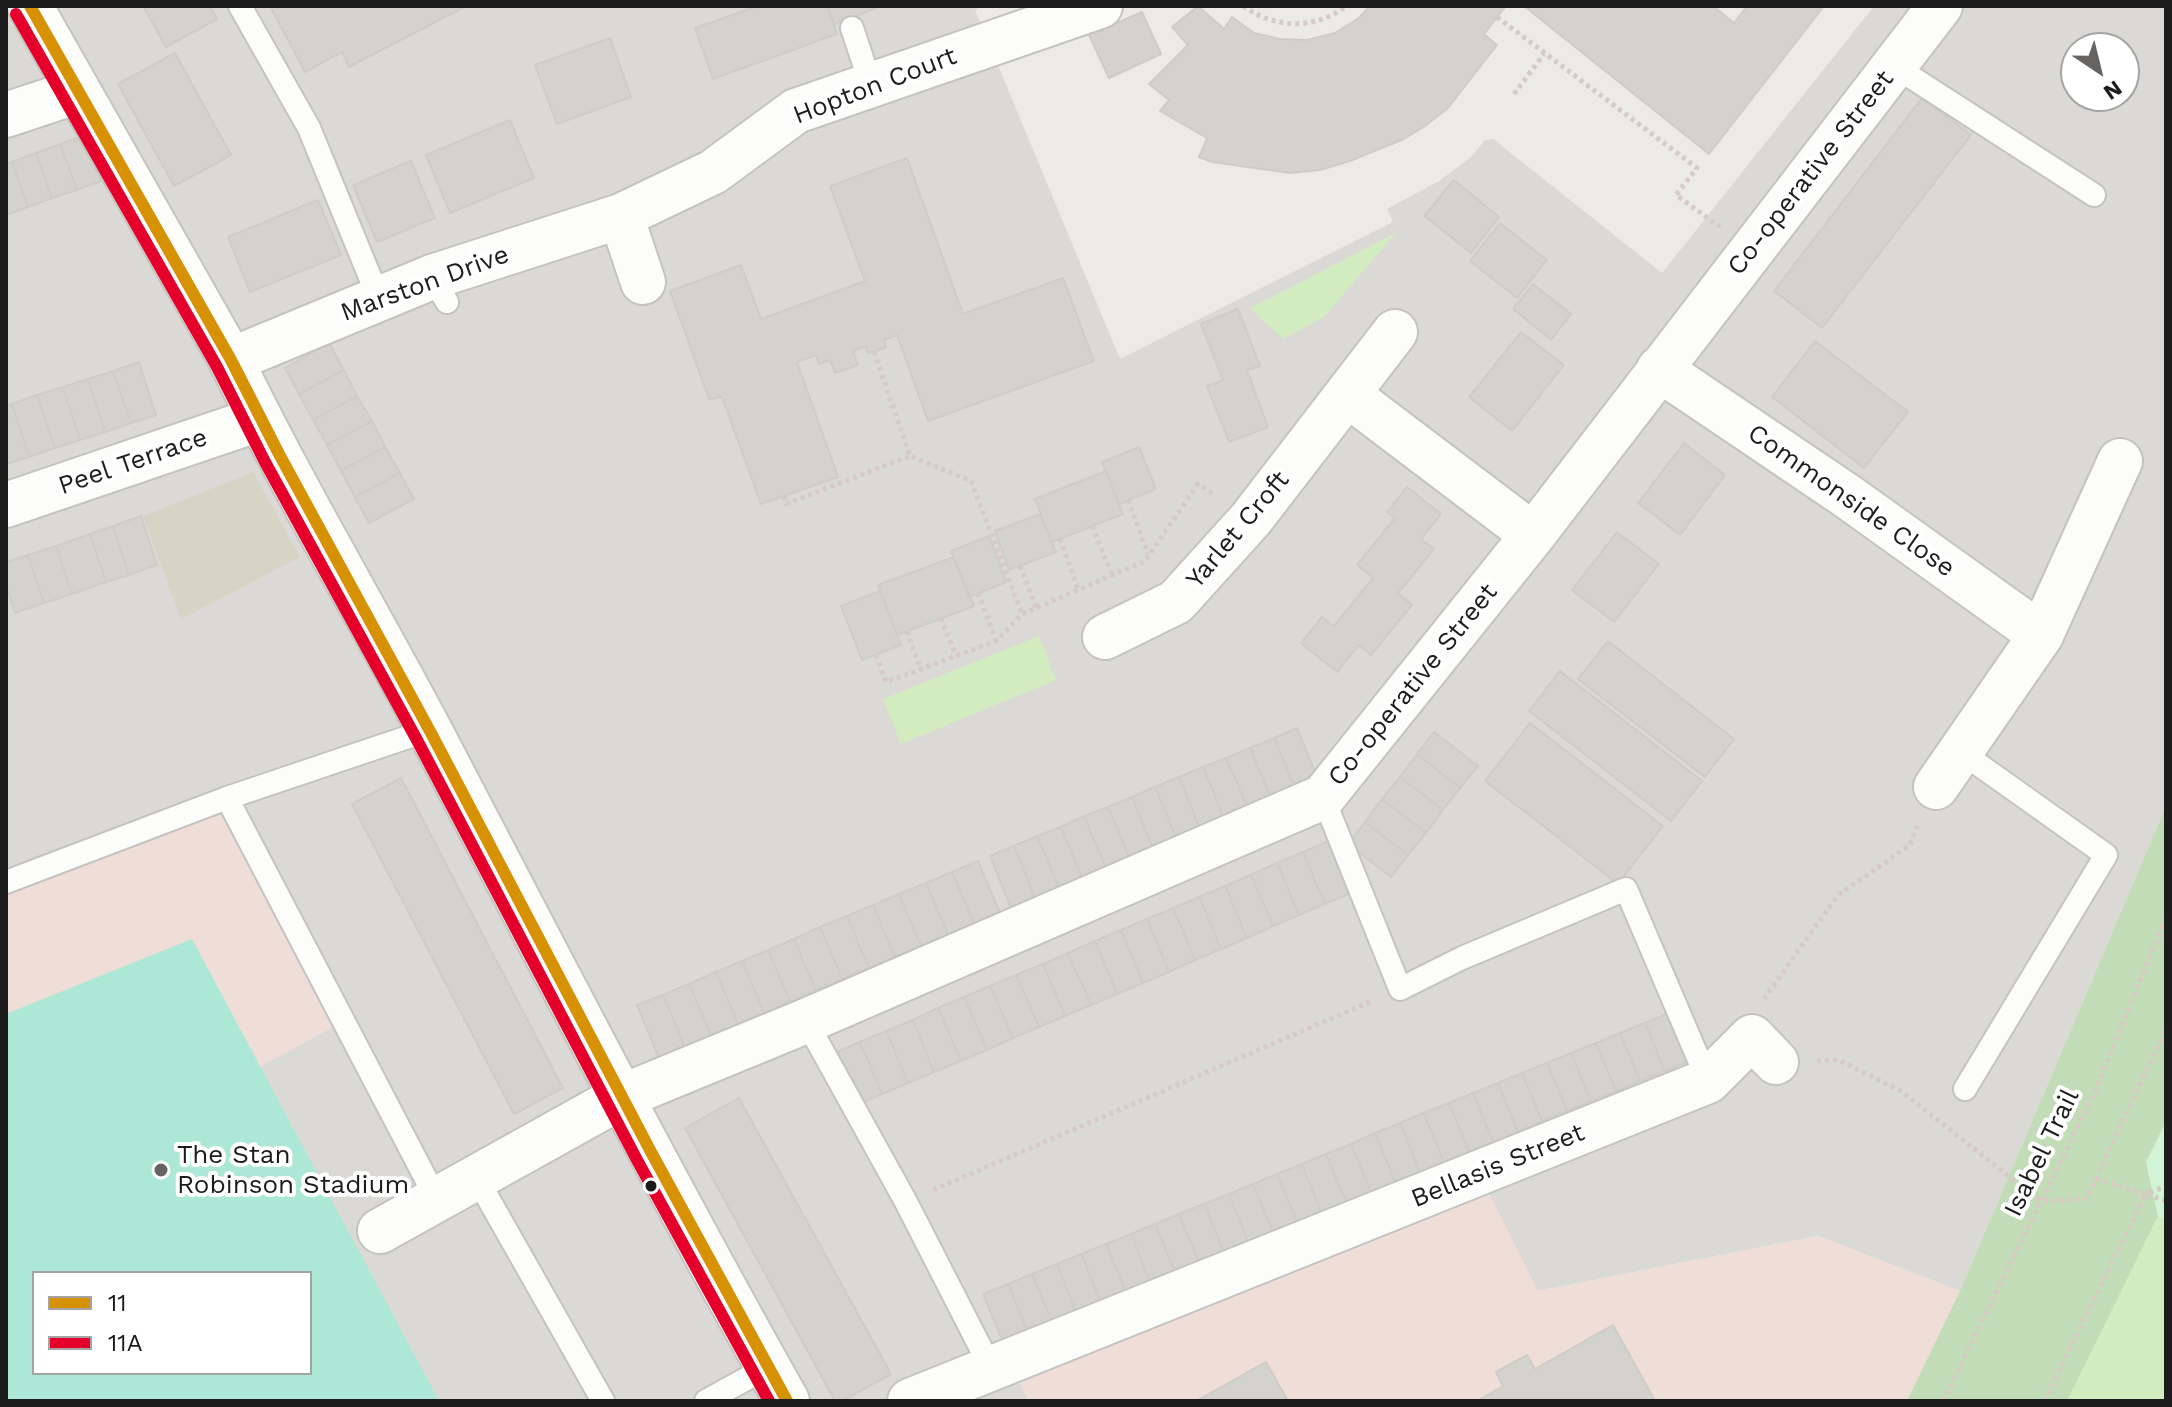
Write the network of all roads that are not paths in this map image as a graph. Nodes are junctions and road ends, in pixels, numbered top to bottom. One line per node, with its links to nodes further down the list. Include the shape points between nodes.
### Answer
1 (30, 6): 8 (street)
2 (240, 6): 13 (lane, via 309,128)
3 (1100, 6): 7 (street, Hopton Court)
4 (1940, 6): 6 (street, Co-operative Street)
5 (852, 28): 7 (lane)
6 (1894, 66): 10 (lane); 16 (street, Co-operative Street)
7 (871, 85): 11 (street, Hopton Court, via 796,111 713,172)
8 (78, 91): 9 (street); 15 (street)
9 (6, 115)
10 (2094, 195)
11 (621, 216): 12 (street); 13 (street, Marston Drive, via 440,290)
12 (643, 282)
13 (379, 299): 15 (street, Marston Drive)
14 (1395, 332): 17 (street, Yarlet Croft)
15 (231, 360): 18 (street)
16 (1659, 369): 21 (street, Co-operative Street); 22 (street, Commonside Close)
17 (1347, 394): 21 (street); 23 (street, Yarlet Croft, via 1251,519 1176,602)
18 (259, 419): 20 (street, Peel Terrace); 24 (street)
19 (2120, 461): 22 (street)
20 (6, 505)
21 (1533, 535): 27 (street, Co-operative Street)
22 (2041, 635): 25 (street)
23 (1105, 637)
24 (429, 730): 28 (lane); 34 (street)
25 (1961, 752): 26 (street); 33 (lane, via 2106,855)
26 (1936, 787)
27 (1323, 797): 30 (street, Co-operative Street); 32 (lane, via 1400,989 1626,889)
28 (227, 798): 29 (lane); 36 (lane)
29 (6, 882)
30 (806, 1021): 34 (street, Co-operative Street); 38 (lane)
31 (1764, 1050): 32 (street, Bellasis Street)
32 (1708, 1081): 38 (street, Bellasis Street)
33 (1965, 1089)
34 (621, 1097): 35 (street, Co-operative Street); 39 (street)
35 (476, 1177): 36 (street, Co-operative Street); 40 (lane)
36 (437, 1200): 37 (street, Co-operative Street)
37 (380, 1231)
38 (992, 1370): 42 (street, Bellasis Street)
39 (778, 1384): 41 (lane)
40 (603, 1401)
41 (706, 1401)
42 (910, 1401)

